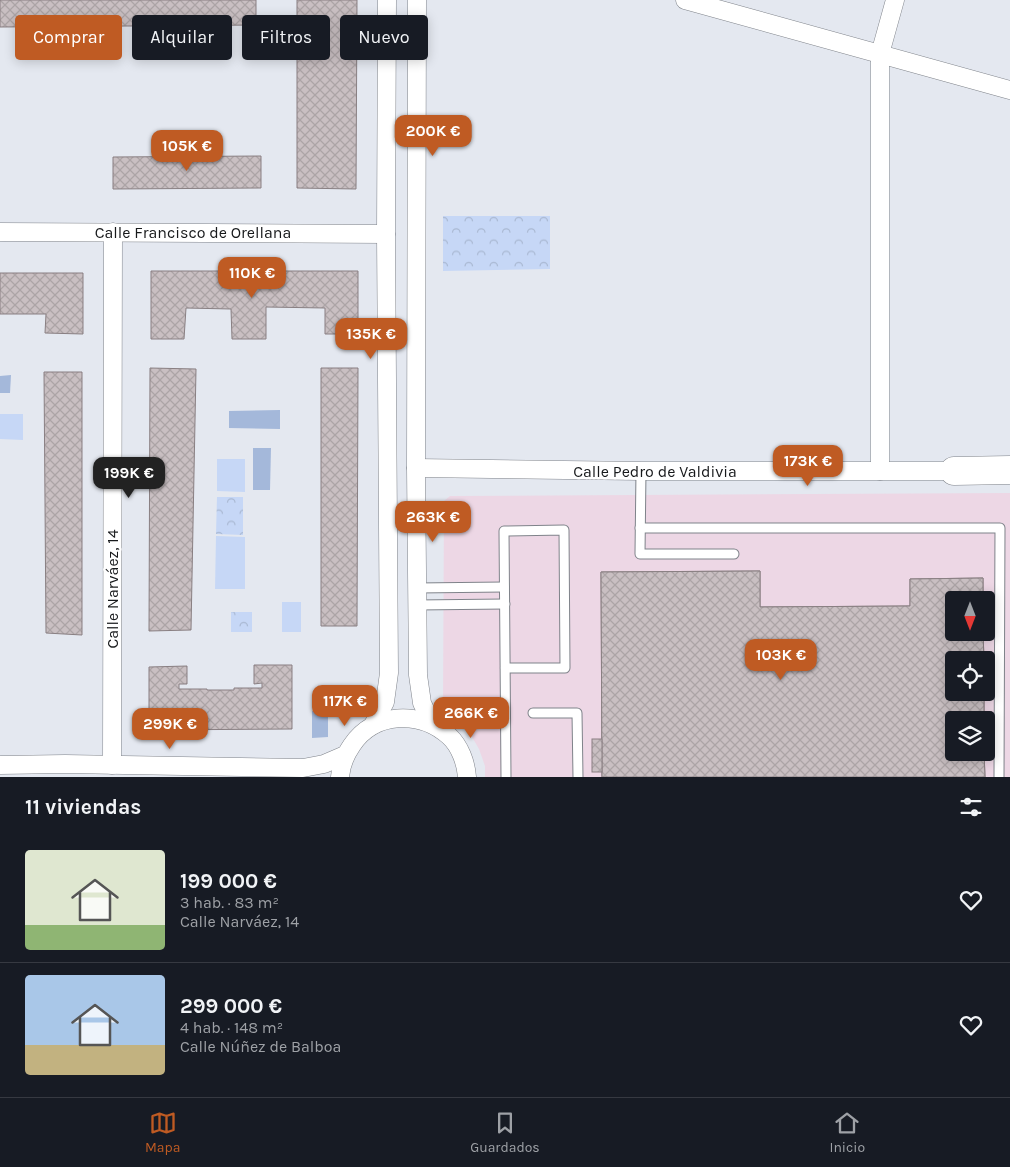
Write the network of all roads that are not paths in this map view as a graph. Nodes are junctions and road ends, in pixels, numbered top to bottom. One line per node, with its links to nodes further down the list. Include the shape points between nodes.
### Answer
1 (387, 0): 9 (street)
2 (417, 0): 10 (street)
3 (685, 0): 5 (street)
4 (895, 0): 5 (street)
5 (880, 54): 6 (street); 14 (street)
6 (1010, 90)
7 (0, 232): 8 (street, Calle Francisco de Orellana)
8 (113, 232): 9 (street, Calle Francisco de Orellana); 26 (street, Calle Narváez, 14)
9 (386, 234): 23 (street, via 389,673 385,702)
10 (416, 468): 13 (street, Calle Pedro de Valdivia); 18 (street)
11 (954, 470): 12 (main road); 14 (street, Calle Pedro de Valdivia)
12 (1010, 470)
13 (641, 471): 14 (street, Calle Pedro de Valdivia); 15 (lane)
14 (880, 471)
15 (640, 528): 16 (lane, via 640,554); 31 (lane, via 1000,528)
16 (734, 554)
17 (504, 587): 18 (lane); 19 (lane); 20 (lane, via 504,531 564,530 565,668)
18 (417, 596): 19 (lane); 22 (street, via 418,676 422,704)
19 (505, 604): 20 (lane)
20 (505, 668): 29 (lane)
21 (533, 713): 30 (lane, via 577,713)
22 (432, 724): 23 (street, via 413,718 392,719); 28 (street, via 450,737 462,755)
23 (373, 725): 24 (street, via 357,738)
24 (345, 755): 26 (street, via 324,764 302,768); 27 (street)
25 (0, 765): 26 (street)
26 (112, 765)
27 (340, 777)
28 (467, 777)
29 (506, 777)
30 (578, 777)
31 (999, 777)

